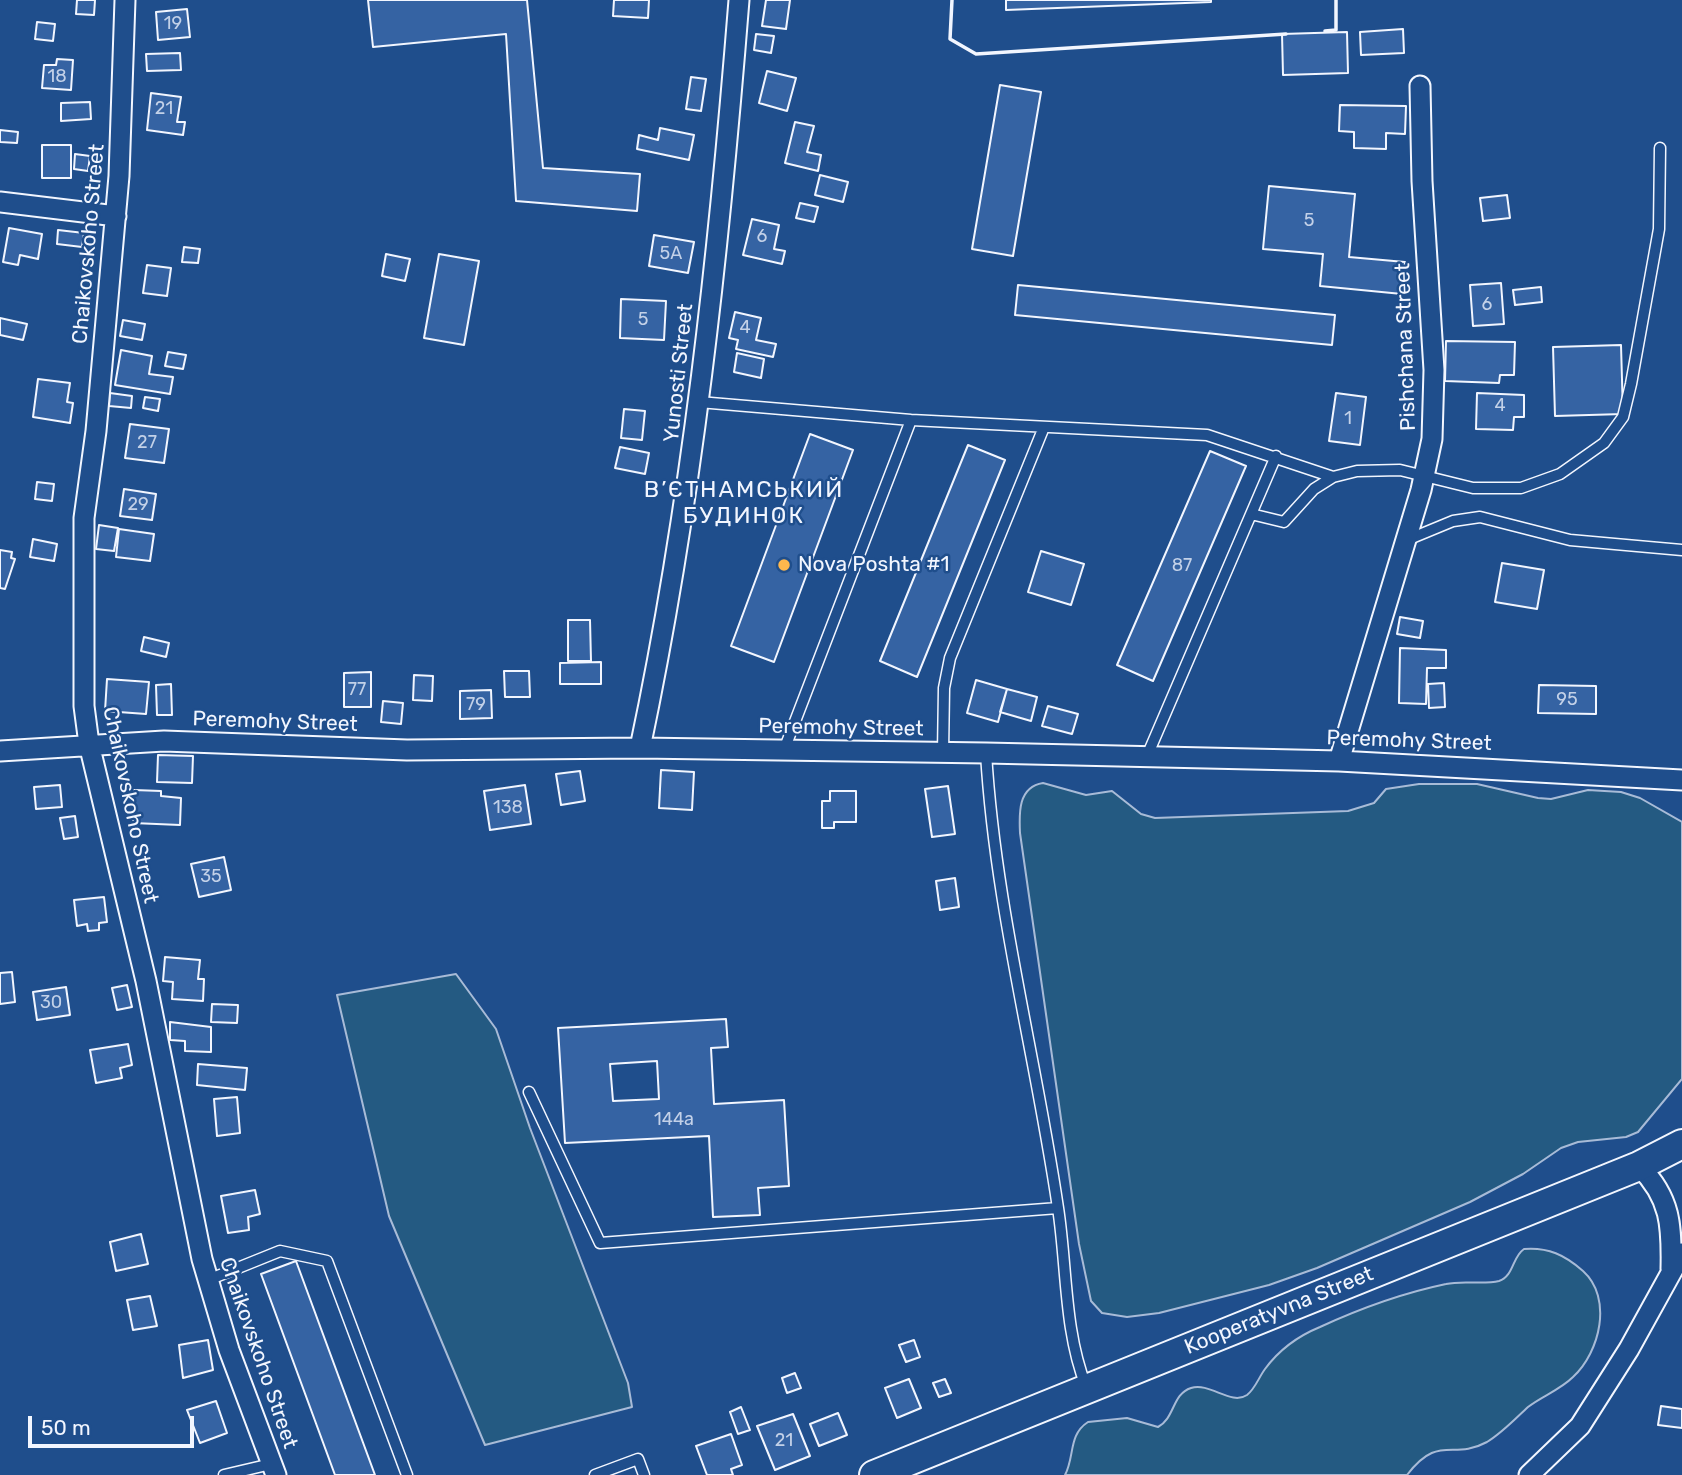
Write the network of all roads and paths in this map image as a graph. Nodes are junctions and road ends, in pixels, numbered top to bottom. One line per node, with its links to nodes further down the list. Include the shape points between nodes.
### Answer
1 (125, 0): 6 (street, Chaikovskoho Street)
2 (739, 0): 7 (street, Yunosti Street)
3 (1420, 86): 11 (street, Pishchana Street, via 1435,396)
4 (1661, 148): 11 (lane, via 1659,229 1619,426 1604,443 1560,474 1521,488 1473,488)
5 (0, 202): 6 (street)
6 (116, 215): 16 (street, Chaikovskoho Street, via 84,518 84,706)
7 (699, 402): 8 (lane); 17 (street, Yunosti Street, via 687,494)
8 (911, 420): 9 (lane); 18 (lane)
9 (1044, 427): 10 (lane, via 1207,435); 20 (lane, via 950,657 944,688)
10 (1276, 456): 12 (lane); 13 (lane)
11 (1425, 475): 12 (lane, via 1384,470); 14 (street, Pishchana Street)
12 (1333, 477): 13 (lane, via 1314,489 1284,522)
13 (1251, 514): 22 (lane)
14 (1406, 540): 15 (lane, via 1453,521 1480,517 1570,540); 23 (street, Pishchana Street)
15 (1682, 550)
16 (89, 744): 17 (street, Peremohy Street, via 204,741 407,750); 19 (street, Peremohy Street); 31 (street, Chaikovskoho Street, via 146,981)
17 (640, 748): 18 (street, Peremohy Street)
18 (784, 750): 20 (street, Peremohy Street)
19 (0, 751)
20 (943, 752): 21 (street, Peremohy Street)
21 (986, 753): 22 (street, Peremohy Street); 28 (lane, via 996,849)
22 (1147, 757): 23 (street, Peremohy Street)
23 (1339, 761): 24 (street, Peremohy Street)
24 (1682, 780)
25 (529, 1092): 28 (lane, via 600,1243)
26 (1682, 1144): 27 (street, Kooperatyvna Street)
27 (1639, 1166): 30 (street, via 1661,1193 1672,1225); 32 (street, Kooperatyvna Street)
28 (1058, 1208): 32 (lane, via 1076,1357)
29 (1682, 1253): 30 (street)
30 (1671, 1273): 39 (street, via 1580,1426)
31 (208, 1280): 33 (street, Chaikovskoho Street); 35 (lane, via 280,1251 327,1261)
32 (1087, 1389): 38 (street, Kooperatyvna Street)
33 (273, 1469): 34 (lane)
34 (224, 1475)
35 (407, 1475)
36 (595, 1475): 37 (lane, via 638,1459)
37 (645, 1475)
38 (874, 1475)
39 (1529, 1475)

